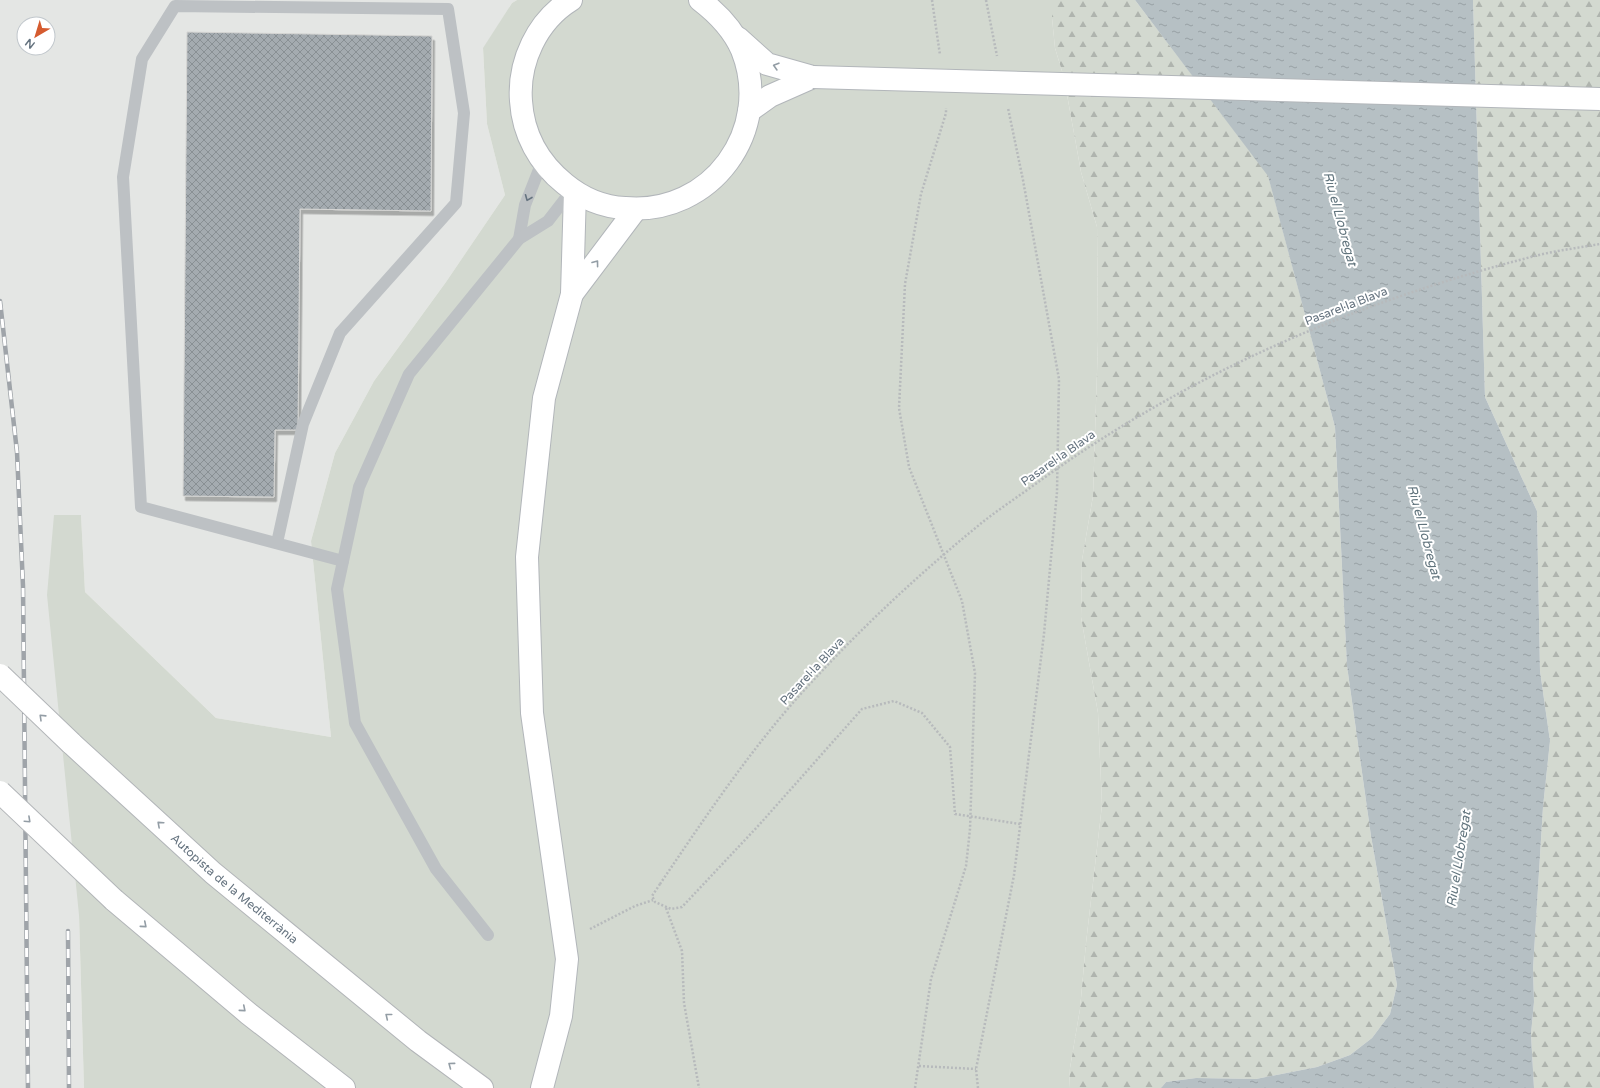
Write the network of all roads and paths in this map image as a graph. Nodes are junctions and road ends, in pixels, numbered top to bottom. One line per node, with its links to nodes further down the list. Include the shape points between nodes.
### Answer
1 (571, 0): 13 (main road, via 549,19 536,36 522,78 524,122)
2 (932, 0): 7 (path)
3 (986, 0): 6 (path)
4 (709, 3): 5 (main road)
5 (731, 32): 8 (main road, one-way to 5, via 767,64); 12 (main road, via 742,50 748,70)
6 (998, 60)
7 (941, 62)
8 (813, 77): 9 (main road, bridge); 12 (main road, via 770,96)
9 (1600, 99)
10 (1008, 105): 24 (path, via 1024,180 1059,379 1057,492 1044,634)
11 (945, 106): 23 (path, via 946,113 921,194 905,284 899,408 909,467 962,601 976,673)
12 (749, 111): 15 (main road, via 744,133 734,154 720,173 682,200 659,207)
13 (542, 162): 14 (main road); 16 (lane, one-way to 16, via 525,205)
14 (574, 191): 15 (main road, via 594,202); 16 (lane, via 548,220); 18 (main road)
15 (636, 209): 18 (main road, one-way to 15)
16 (519, 239): 20 (lane, via 409,374 358,487)
17 (1600, 244): 25 (path, Pasarel·la Blava, bridge, via 1533,256 1415,290 1300,333 1190,386 1084,449 973,530 892,600 812,682 729,783 655,890)
18 (572, 294): 28 (main road, via 544,398 526,557 532,713)
19 (277, 544): 19 (lane, via 141,507 122,177 142,59 175,6 448,9 464,113 456,204 340,333 303,424); 20 (lane)
20 (343, 561): 27 (lane, via 337,589 355,723 436,869)
21 (0, 674): 32 (main road, Autopista de la Mediterrània, one-way to 21, bridge, via 418,1041 213,872 71,743)
22 (0, 792): 31 (main road, one-way to 31, bridge, via 114,900 249,1014)
23 (970, 817): 24 (path); 26 (path, via 955,814 950,747 922,713 894,701 862,709 682,907 671,910); 29 (path, via 966,866 931,979)
24 (1020, 824): 30 (path, via 1014,875)
25 (653, 900): 26 (path); 28 (path, via 635,906)
26 (665, 907): 34 (path, via 682,951 684,1003)
27 (488, 935)
28 (565, 941): 33 (main road, via 567,959 561,1016)
29 (919, 1066): 30 (path); 35 (path)
30 (976, 1069): 36 (path)
31 (344, 1088)
32 (482, 1088)
33 (542, 1088)
34 (699, 1088)
35 (915, 1088)
36 (978, 1088)

